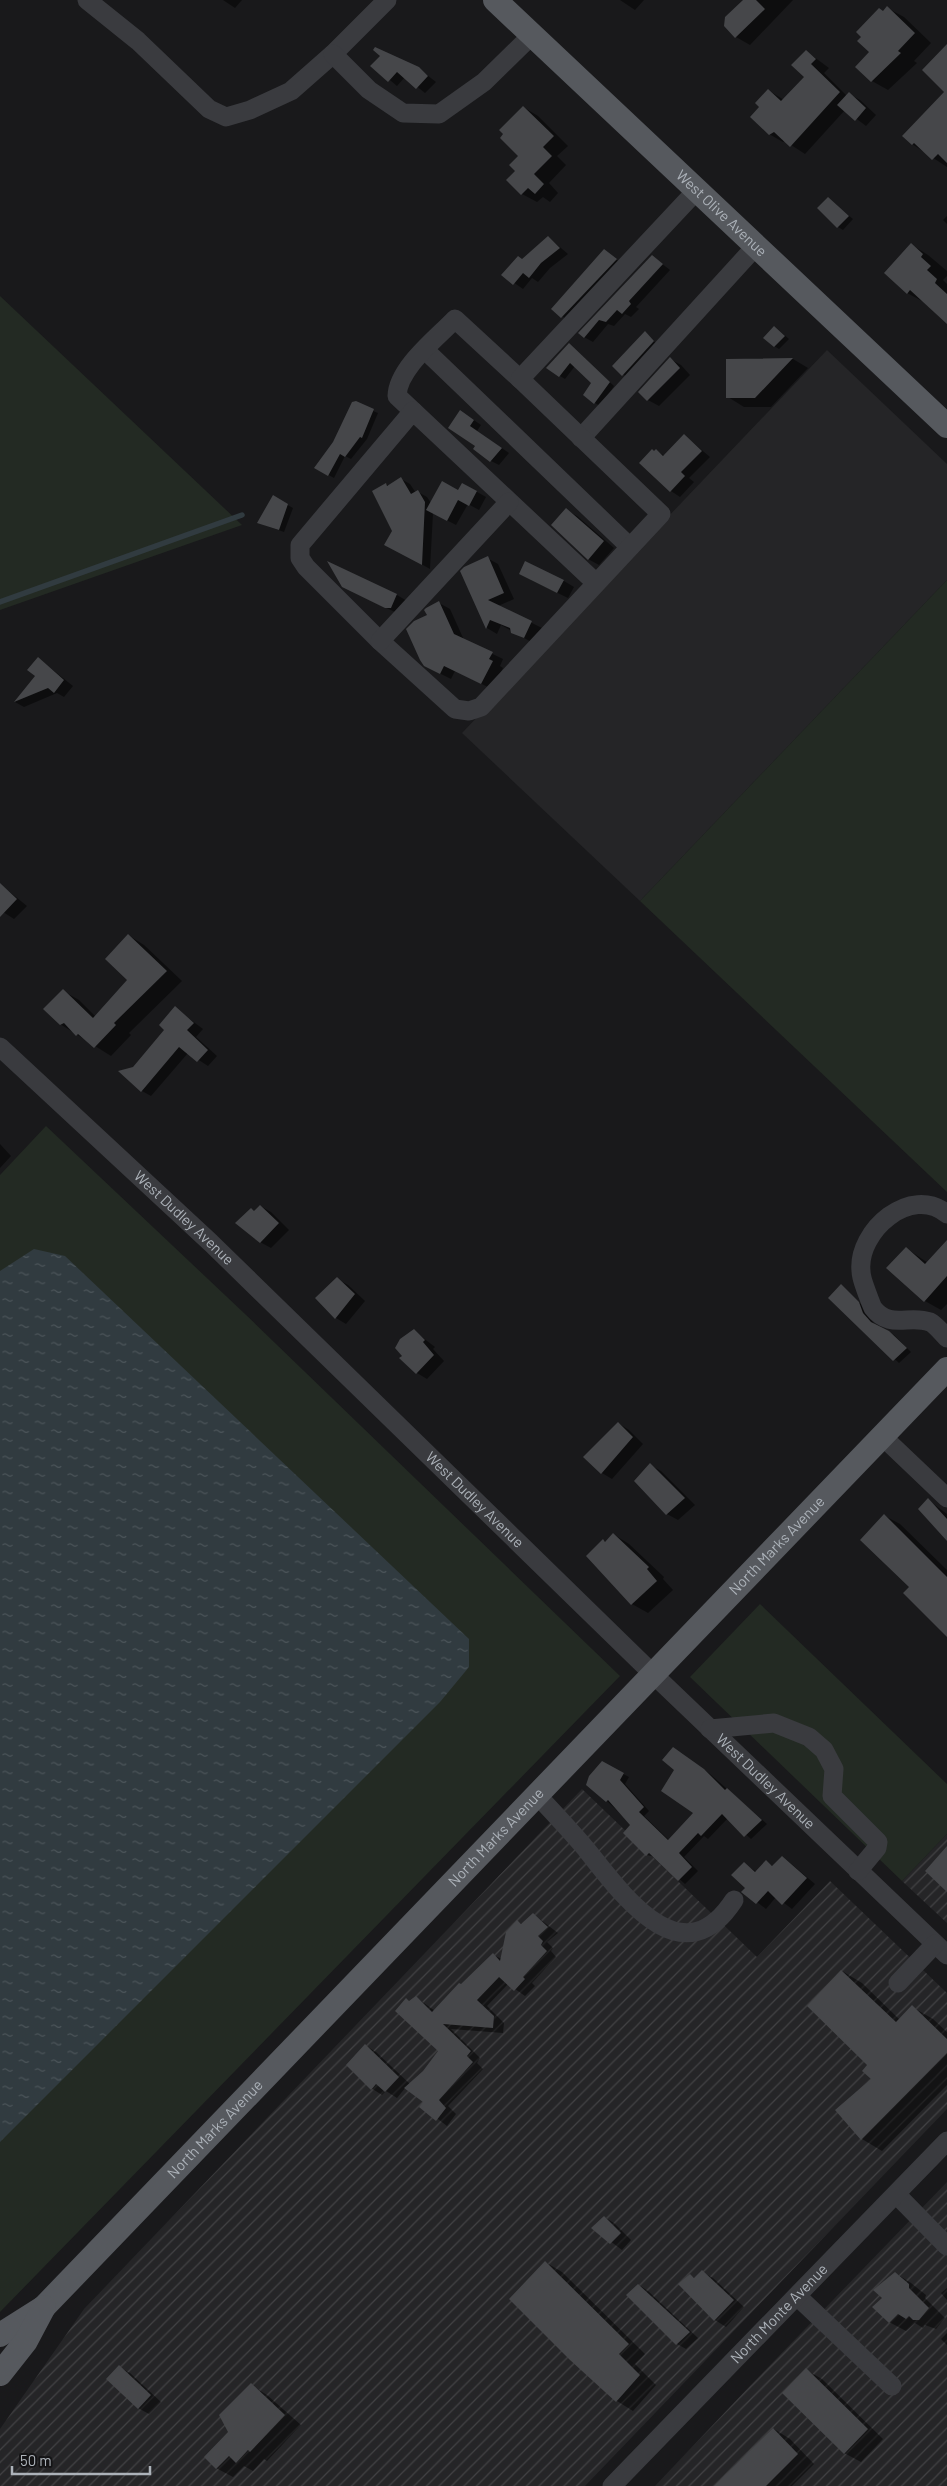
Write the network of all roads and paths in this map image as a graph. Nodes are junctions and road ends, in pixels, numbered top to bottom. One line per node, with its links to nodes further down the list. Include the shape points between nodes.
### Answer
1 (87, 0): 5 (street, via 138,41 209,109 226,117 250,110 290,91)
2 (387, 0): 5 (street)
3 (495, 0): 4 (main road, West Olive Avenue)
4 (532, 35): 5 (street, via 484,82 440,114 403,113 369,90); 6 (main road, West Olive Avenue)
5 (333, 54)
6 (696, 190): 7 (main road, West Olive Avenue); 9 (street)
7 (756, 246): 11 (main road, West Olive Avenue); 12 (street)
8 (425, 350): 9 (street, via 454,318); 10 (street, via 403,374 398,385 397,396); 14 (street)
9 (520, 379): 12 (street)
10 (413, 411): 13 (street); 16 (street, via 300,545 300,558 306,568)
11 (947, 426)
12 (581, 438): 14 (street, via 661,514)
13 (509, 502): 15 (street); 16 (street)
14 (630, 547): 15 (street)
15 (596, 583): 16 (street, via 481,708 455,709)
16 (380, 641)
17 (0, 1047): 23 (street, West Dudley Avenue, via 211,1243)
18 (947, 1214): 19 (street, via 931,1205 902,1207 887,1217 868,1240 861,1271 873,1308 885,1318 898,1322 913,1319 931,1323)
19 (947, 1338)
20 (947, 1368): 21 (main road, North Marks Avenue)
21 (882, 1436): 22 (street); 23 (main road, North Marks Avenue)
22 (947, 1498)
23 (653, 1674): 24 (street, West Dudley Avenue); 25 (main road, North Marks Avenue)
24 (710, 1729): 26 (street, West Dudley Avenue); 26 (street, via 774,1723 809,1737 824,1750 834,1769 832,1796 878,1842)
25 (537, 1795): 27 (street, via 621,1892 650,1920 664,1928 699,1932 710,1927); 34 (main road, North Marks Avenue)
26 (858, 1871): 28 (street, West Dudley Avenue)
27 (734, 1900)
28 (941, 1950): 29 (street)
29 (898, 1983)
30 (947, 2141): 31 (street, North Monte Avenue)
31 (896, 2194): 32 (street); 33 (street, North Monte Avenue)
32 (947, 2246)
33 (797, 2296): 37 (street); 38 (street, North Monte Avenue)
34 (44, 2307): 35 (main road, North Marks Avenue); 36 (main road, North Marks Avenue, via 26,2341)
35 (0, 2336)
36 (0, 2374)
37 (892, 2386)
38 (612, 2486)

